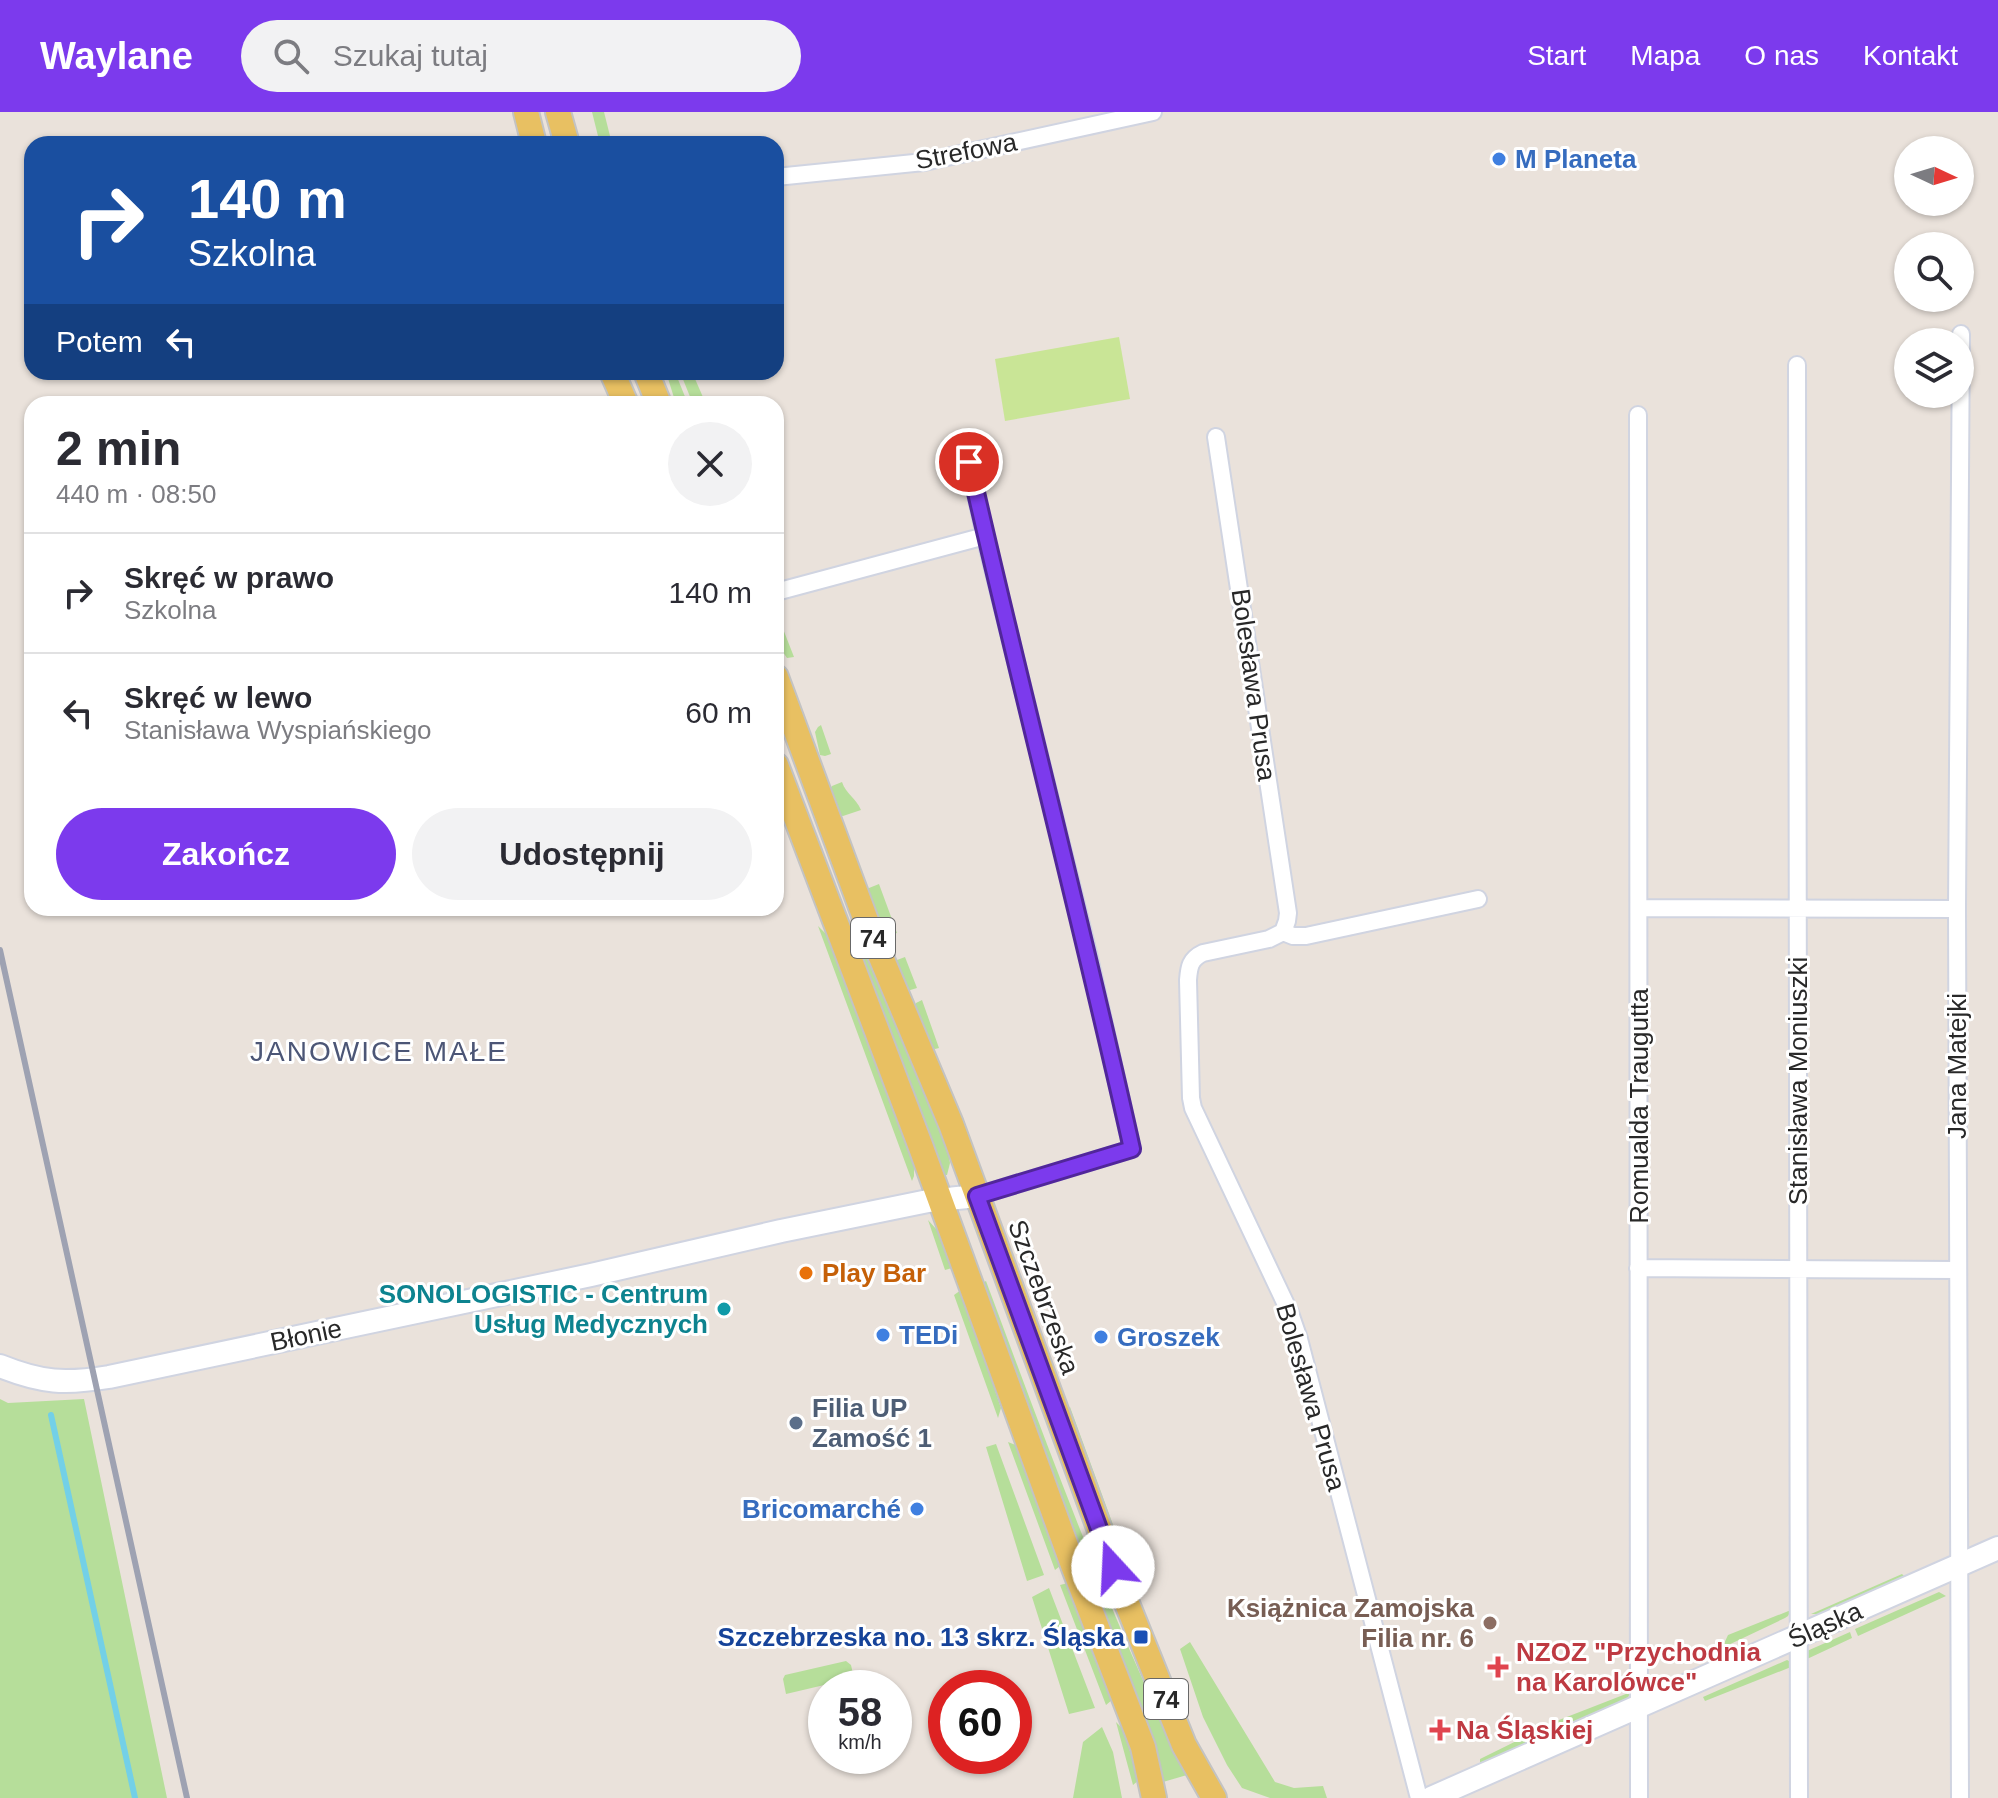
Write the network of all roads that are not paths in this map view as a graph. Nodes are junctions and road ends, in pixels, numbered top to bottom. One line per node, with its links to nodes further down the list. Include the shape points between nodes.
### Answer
1 (526, 112): 4 (main road)
2 (558, 112): 5 (main road)
3 (1153, 112): 6 (street, Strefowa, via 924,162)
4 (532, 136)
5 (565, 136)
6 (784, 176)
7 (1797, 365): 18 (street, Stanisława Moniuszki)
8 (1960, 408): 19 (street, Jana Matejki)
9 (1638, 415): 17 (street, Romualda Traugutta)
10 (1216, 437): 20 (street, Bolesława Prusa, via 1288,913)
11 (969, 462): 12 (street)
12 (985, 536): 13 (street); 21 (street, via 1132,1149)
13 (784, 590)
14 (784, 699): 21 (main road, Szczebrzeska / 74)
15 (784, 786): 22 (main road, 74)
16 (1478, 899): 20 (street, Bolesława Prusa, via 1306,936)
17 (1640, 908): 18 (street); 23 (street, Romualda Traugutta)
18 (1799, 909): 19 (street); 24 (street, Stanisława Moniuszki)
19 (1957, 909): 25 (street, Jana Matejki)
20 (1283, 932): 33 (street, Bolesława Prusa, via 1203,953 1190,963 1191,1098 1299,1339)
21 (977, 1196): 22 (street, Błonie); 32 (main road, Szczebrzeska / 74, via 1124,1596 1184,1745)
22 (940, 1199): 26 (street, Błonie, via 109,1377 44,1380); 31 (main road, 74, via 1143,1747)
23 (1638, 1268): 24 (street); 30 (street, Romualda Traugutta)
24 (1798, 1269): 25 (street); 29 (street, Stanisława Moniuszki)
25 (1957, 1270): 28 (street, Jana Matejki)
26 (0, 1366)
27 (1998, 1548): 28 (street, Śląska)
28 (1958, 1565): 29 (street, Śląska); 37 (street, Jana Matejki)
29 (1800, 1636): 30 (street, Śląska); 36 (street, Stanisława Moniuszki)
30 (1639, 1707): 34 (street, Śląska); 35 (street, Romualda Traugutta)
31 (1154, 1798)
32 (1214, 1798)
33 (1419, 1798)
34 (1431, 1798)
35 (1639, 1798)
36 (1799, 1798)
37 (1960, 1798)

